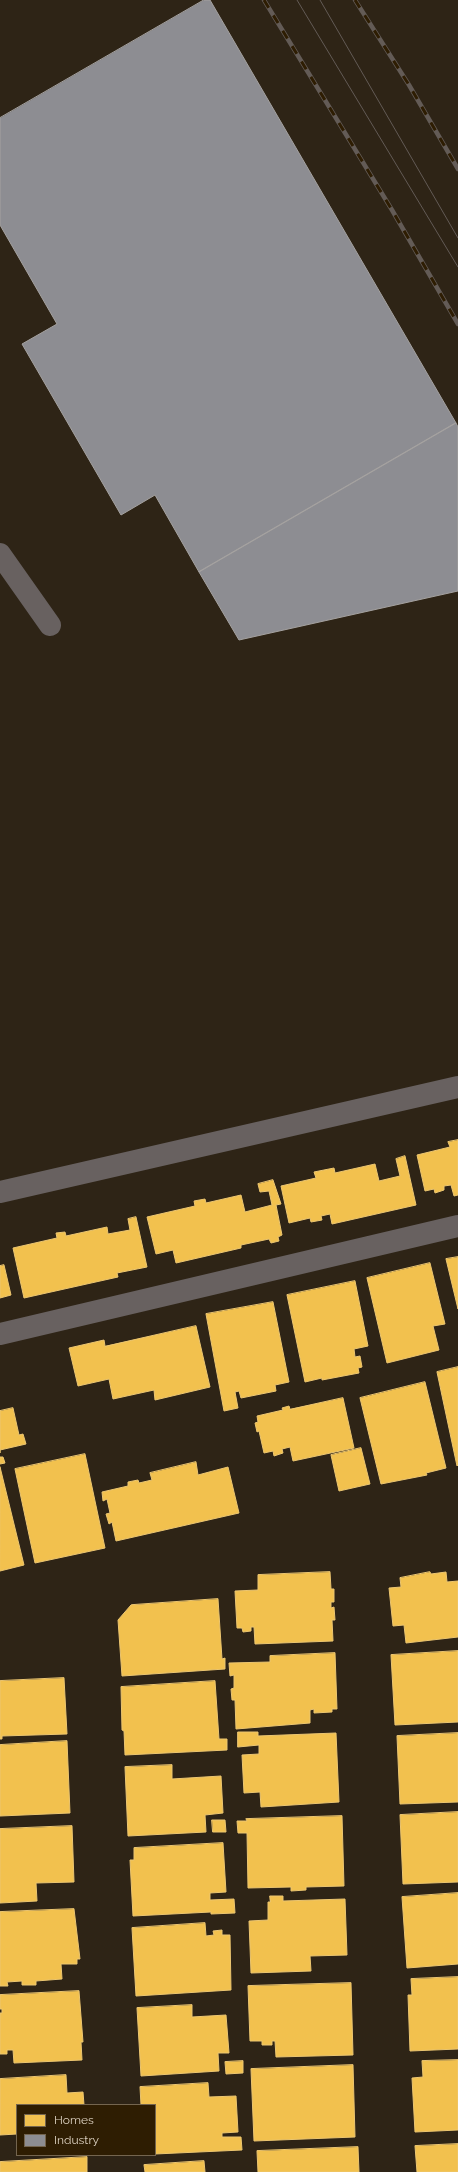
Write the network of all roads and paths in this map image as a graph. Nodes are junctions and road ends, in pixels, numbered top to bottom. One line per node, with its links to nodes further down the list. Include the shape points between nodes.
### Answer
1 (0, 554): 2 (lane)
2 (50, 625)
3 (458, 1087): 4 (lane)
4 (0, 1192)
5 (458, 1226): 6 (lane)
6 (0, 1334)

